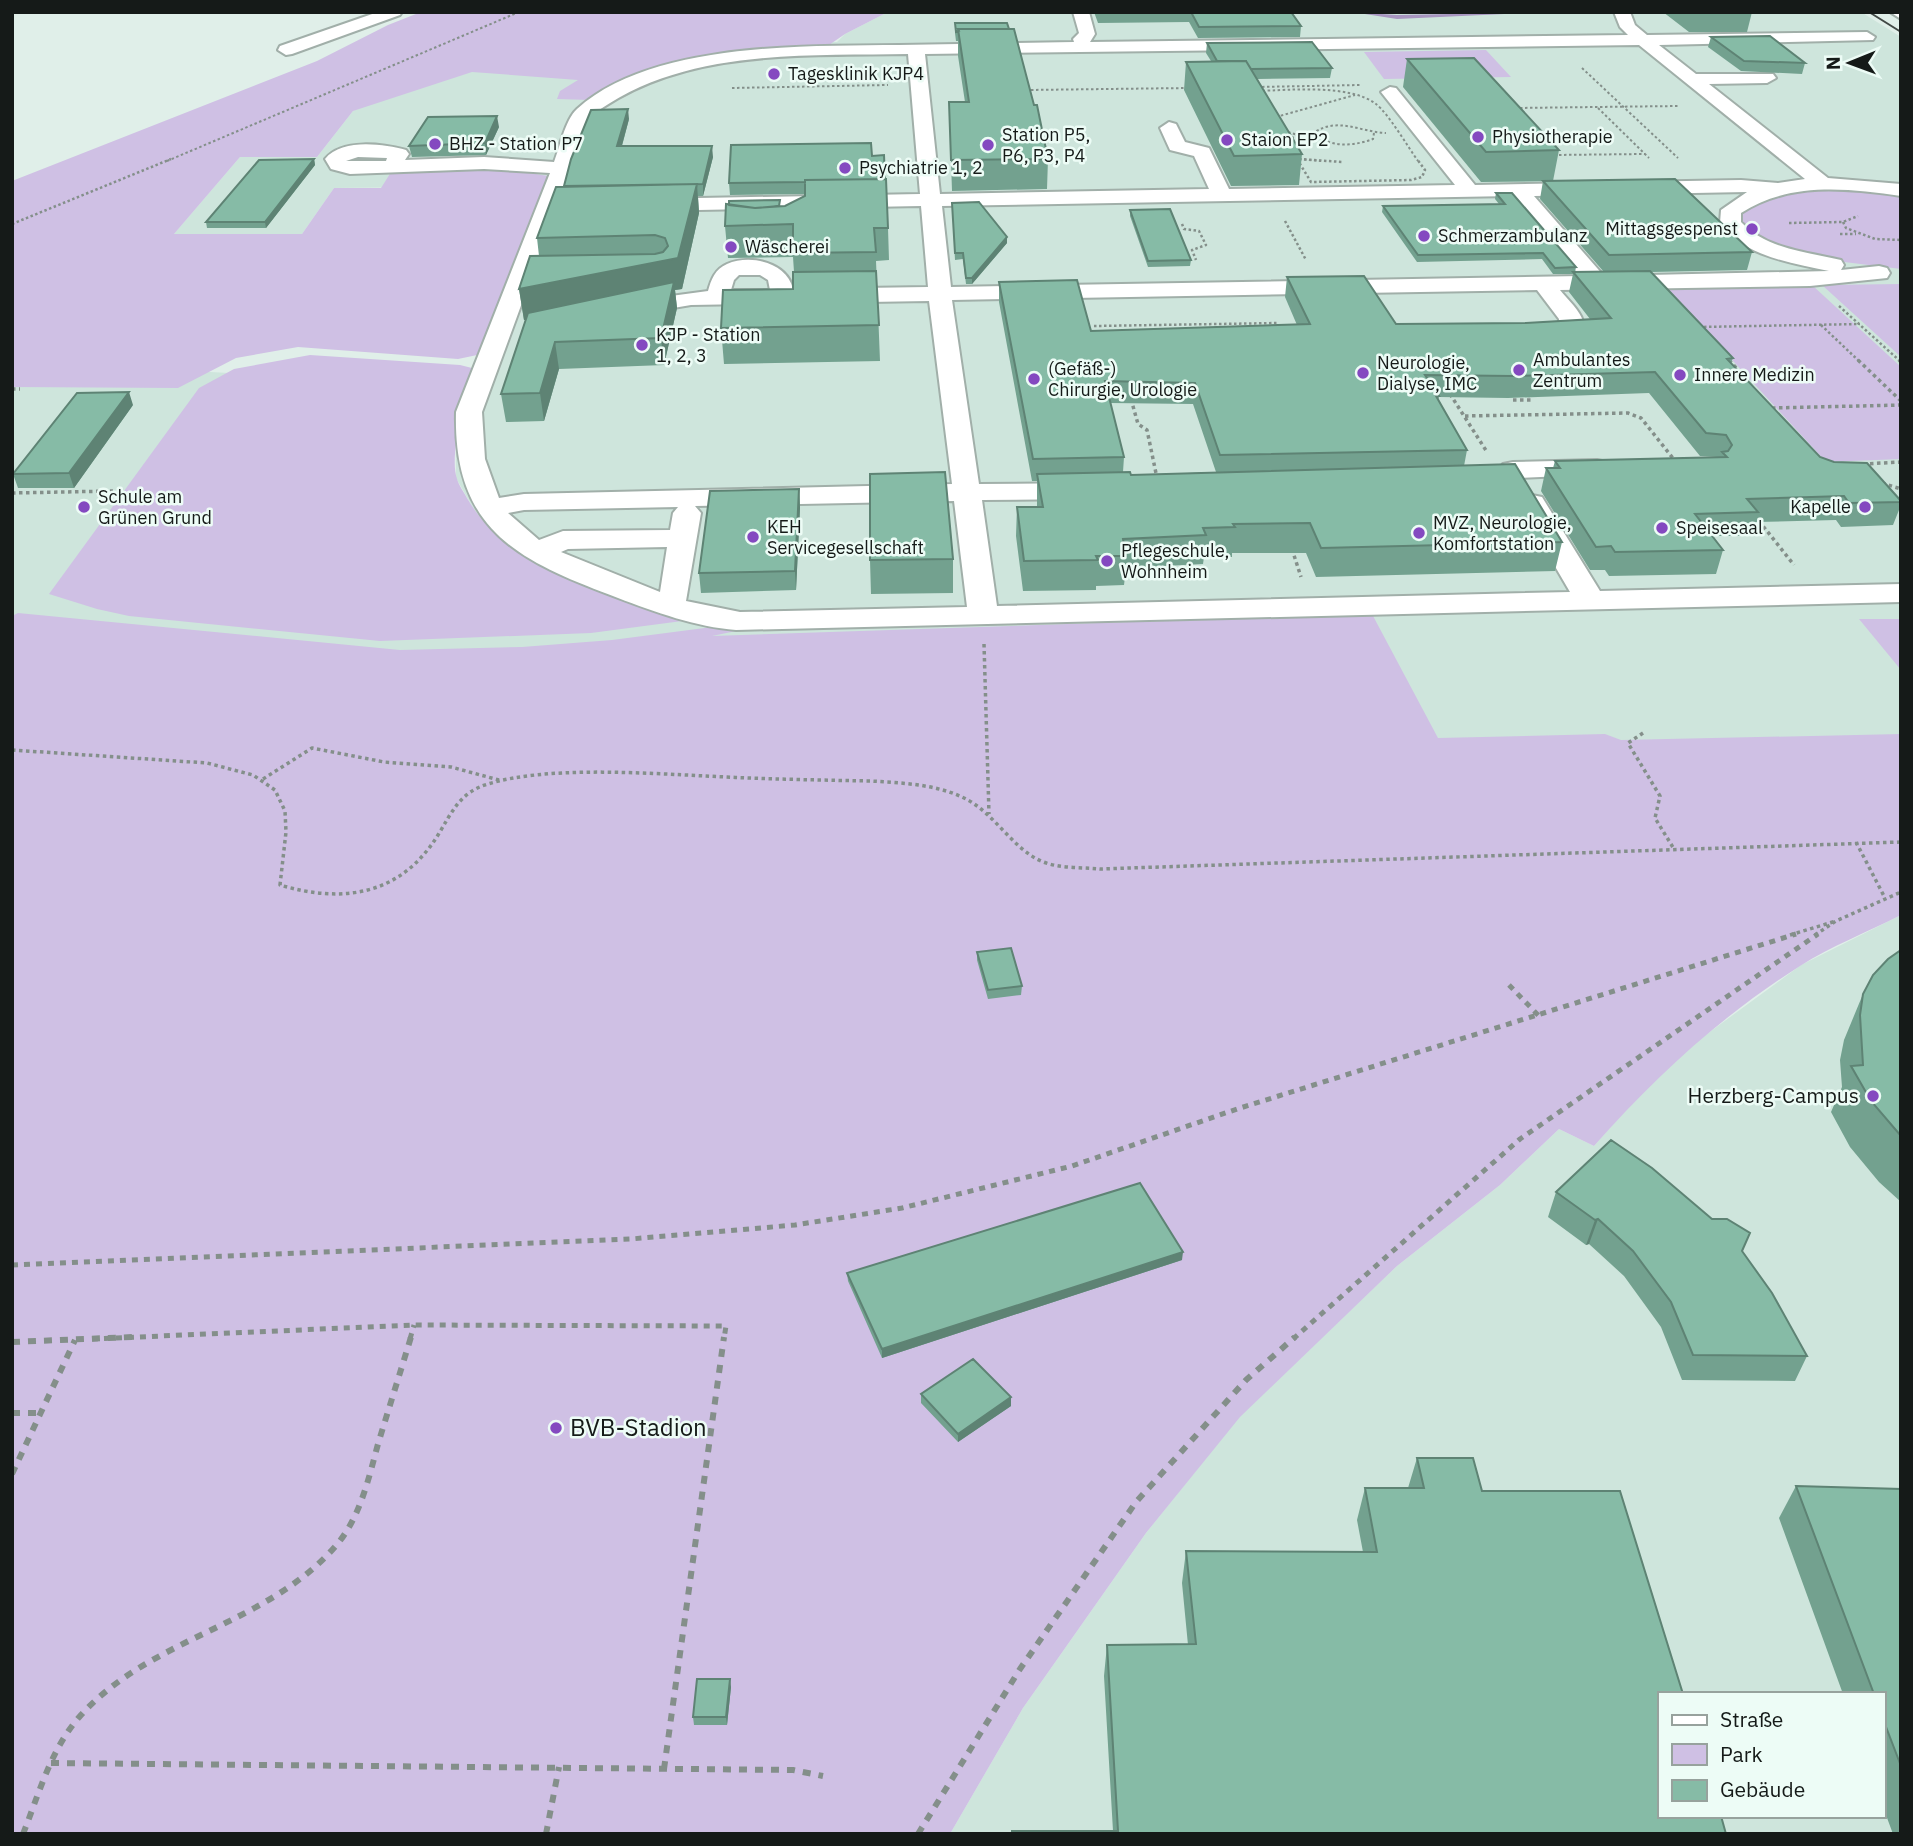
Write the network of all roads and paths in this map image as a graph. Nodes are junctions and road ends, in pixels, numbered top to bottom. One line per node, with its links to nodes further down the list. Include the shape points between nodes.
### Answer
1 (394, 12): 11 (lane)
2 (519, 12): 54 (path)
3 (1622, 12): 7 (lane, via 1628,27)
4 (1087, 22): 9 (lane)
5 (1254, 26): 8 (lane)
6 (1867, 37): 7 (lane)
7 (1643, 40): 8 (lane); 14 (lane)
8 (1266, 44): 9 (lane)
9 (1083, 47): 10 (lane)
10 (916, 49): 15 (lane); 37 (lane, via 774,52 656,75 604,97 582,114)
11 (286, 50)
12 (1577, 64): 26 (path)
13 (1767, 78): 14 (lane)
14 (1693, 79): 24 (lane)
15 (920, 85): 18 (path); 38 (lane)
16 (1359, 85): 17 (path)
17 (1247, 87)
18 (721, 88)
19 (1192, 88): 20 (path)
20 (1015, 90)
21 (1390, 92): 43 (lane)
22 (1356, 94): 28 (path); 28 (path, via 1258,91); 31 (path, via 1376,104 1425,170 1422,177 1311,182 1286,140)
23 (1653, 99): 25 (path)
24 (1722, 102): 25 (path); 39 (lane)
25 (1661, 106): 26 (path)
26 (1623, 107): 27 (path); 35 (path)
27 (1509, 108)
28 (1273, 118): 31 (path, via 1281,130)
29 (1169, 128): 45 (lane, via 1177,146 1202,152)
30 (1274, 135): 31 (path)
31 (1298, 135): 32 (path)
32 (1315, 135): 32 (path, via 1352,144 1375,136 1347,125 1322,127)
33 (1645, 154): 34 (path)
34 (1552, 155)
35 (1684, 163)
36 (393, 165): 37 (lane, via 484,163)
37 (559, 168): 50 (lane)
38 (929, 176): 46 (lane, via 897,177); 47 (lane)
39 (1825, 185): 40 (lane); 41 (lane)
40 (1898, 186)
41 (1779, 189): 42 (lane); 58 (lane, via 1731,210 1735,230 1790,255)
42 (1518, 190): 43 (lane); 63 (lane)
43 (1470, 191): 44 (lane)
44 (1270, 194): 45 (lane); 65 (path)
45 (1222, 195): 47 (lane)
46 (893, 200): 47 (lane); 48 (lane)
47 (931, 200): 69 (lane)
48 (794, 202): 49 (lane); 55 (lane)
49 (629, 205)
50 (546, 206): 51 (lane); 60 (lane)
51 (574, 206)
52 (1181, 220): 57 (path, via 1184,229 1199,230 1206,245 1192,250)
53 (1843, 222): 56 (path, via 1866,237)
54 (12, 224)
55 (794, 226)
56 (1901, 240)
57 (1199, 270)
58 (1890, 273): 61 (lane)
59 (547, 277): 60 (lane)
60 (519, 278): 82 (lane)
61 (1810, 279): 62 (lane); 73 (path)
62 (1657, 282): 63 (lane); 76 (path)
63 (1598, 283): 64 (lane)
64 (1544, 284): 66 (lane); 78 (lane, via 1571,319 1571,328)
65 (1322, 288): 66 (lane); 67 (lane)
66 (1371, 288): 70 (lane)
67 (1262, 289): 68 (lane); 72 (path)
68 (1086, 291): 69 (lane); 75 (path)
69 (940, 294): 71 (lane, via 670,299); 103 (lane)
70 (1385, 310)
71 (608, 313)
72 (1278, 323): 75 (path); 79 (path)
73 (1860, 324): 74 (path); 84 (path)
74 (1820, 325): 76 (path); 91 (path)
75 (1094, 326): 80 (path)
76 (1699, 327): 81 (path)
77 (528, 332): 82 (lane)
78 (1505, 333)
79 (1283, 334)
80 (1097, 336)
81 (1708, 337)
82 (497, 338): 106 (lane, via 469,412 467,442 473,473)
83 (1726, 357): 86 (path)
84 (1901, 362)
85 (1443, 384): 93 (path)
86 (1754, 387)
87 (12, 389): 88 (path)
88 (20, 389)
89 (1129, 392): 101 (path, via 1138,424 1147,430)
90 (1530, 397): 92 (path, via 1513,400)
91 (1901, 403): 94 (path, via 1772,408)
92 (1523, 414): 93 (path); 97 (path, via 1628,413 1641,418)
93 (1465, 416): 99 (path)
94 (1781, 417)
95 (1901, 462): 96 (path)
96 (1851, 465)
97 (1680, 467): 99 (lane, via 1513,470)
98 (1876, 481): 100 (path)
99 (1491, 483): 113 (lane, via 1519,482)
100 (1901, 489)
101 (1160, 490): 103 (lane)
102 (113, 491): 104 (path)
103 (966, 492): 105 (lane); 116 (lane)
104 (12, 493)
105 (689, 498): 106 (lane, via 524,502); 108 (lane)
106 (490, 508): 110 (lane, via 506,530)
107 (1759, 522): 112 (path)
108 (683, 538): 110 (lane, via 563,540); 114 (lane, via 674,597)
109 (1288, 538): 115 (path, via 1305,587)
110 (538, 551): 114 (lane)
111 (1901, 593): 112 (lane)
112 (1818, 596): 113 (lane)
113 (1591, 601): 115 (lane)
114 (665, 603): 116 (lane, via 721,620)
115 (1334, 607): 116 (lane)
116 (983, 615): 121 (path)
117 (1643, 733): 124 (path, via 1628,743 1660,796 1655,818)
118 (12, 750): 119 (path, via 210,763)
119 (263, 779): 120 (path, via 312,748 383,762 451,767); 120 (path, via 282,799 289,826 280,885 325,896 358,894 388,885 408,872 428,850 458,799)
120 (502, 780): 121 (path, via 616,775 902,784 955,794)
121 (989, 815): 124 (path, via 1039,860 1100,869)
122 (1856, 842): 123 (path); 124 (path); 126 (path)
123 (1901, 842)
124 (1674, 849)
125 (1901, 892): 126 (path)
126 (1885, 898): 127 (path)
127 (1836, 921): 129 (path); 143 (path, via 1520,1139 1246,1380 1136,1502 1020,1669)
128 (1509, 985): 129 (path)
129 (1539, 1016): 130 (path, via 1237,1109 1153,1142 900,1209 751,1229 583,1242)
130 (12, 1265)
131 (414, 1325): 132 (path); 137 (path, via 369,1476 340,1540 277,1598 111,1686 80,1715); 139 (path, via 726,1326)
132 (75, 1340): 133 (path); 135 (path)
133 (12, 1342)
134 (12, 1413): 135 (path)
135 (41, 1413): 136 (path)
136 (12, 1474)
137 (51, 1763): 138 (path); 141 (path)
138 (559, 1767): 139 (path); 142 (path)
139 (664, 1769): 140 (path, via 793,1770)
140 (822, 1776)
141 (23, 1834)
142 (547, 1834)
143 (918, 1834)

